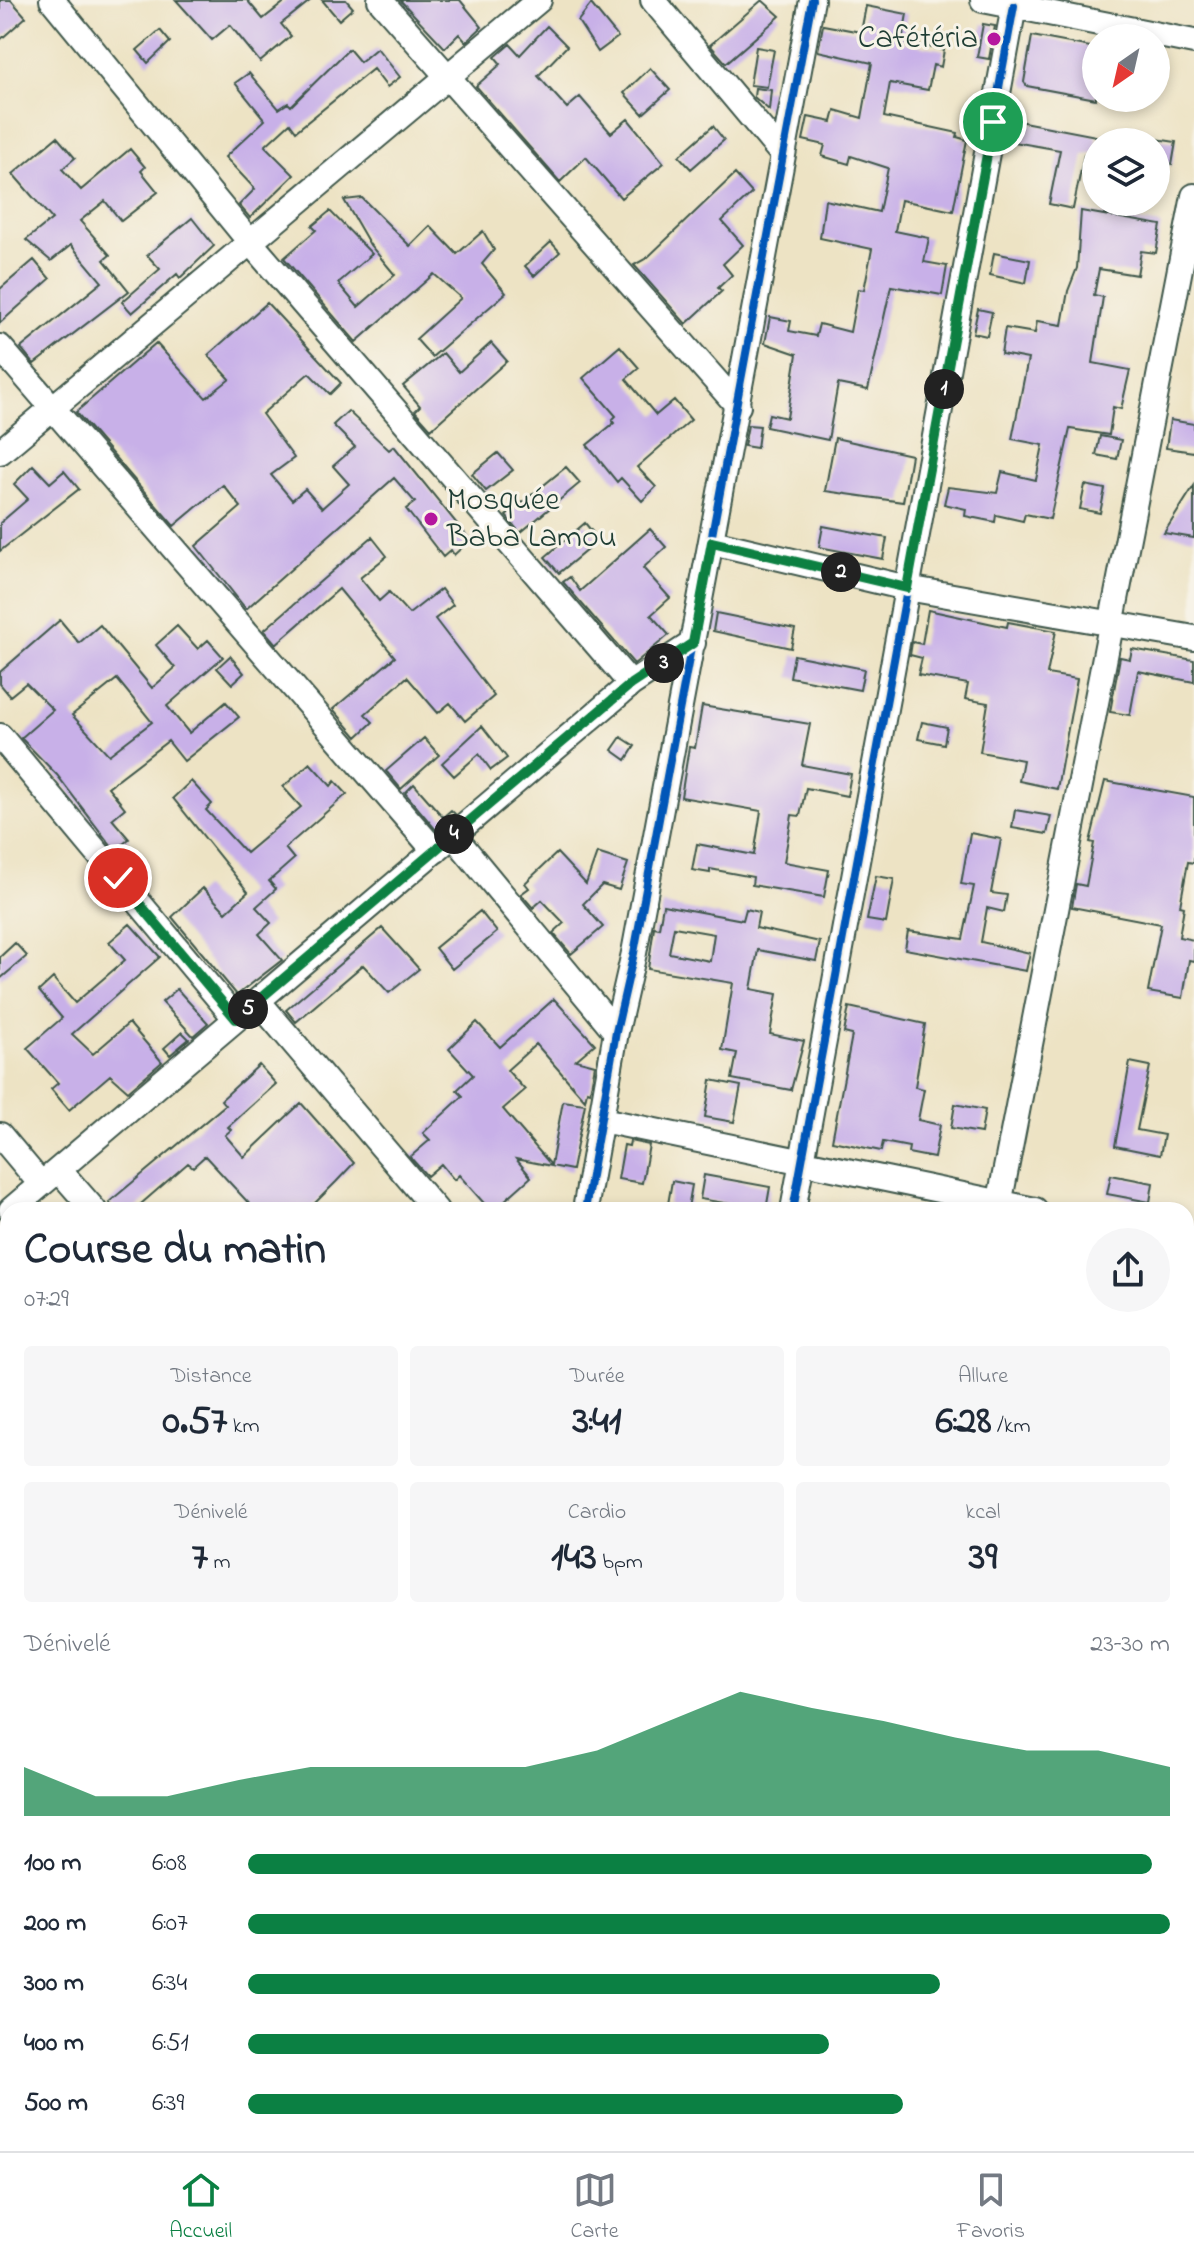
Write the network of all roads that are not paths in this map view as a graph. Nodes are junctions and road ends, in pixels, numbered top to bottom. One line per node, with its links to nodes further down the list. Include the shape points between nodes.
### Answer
1 (52, 0): 12 (street)
2 (380, 0): 9 (street)
3 (539, 0): 9 (street)
4 (653, 0): 10 (street)
5 (812, 0): 10 (street)
6 (983, 0): 7 (street)
7 (1014, 6): 8 (street); 18 (street)
8 (1194, 42)
9 (446, 78): 12 (street); 14 (street)
10 (783, 155): 14 (street)
11 (1194, 196): 19 (street)
12 (250, 242): 15 (street); 22 (street)
13 (0, 347): 15 (street)
14 (738, 406): 17 (street)
15 (52, 409): 16 (street); 24 (street)
16 (0, 452)
17 (712, 542): 18 (street); 21 (street)
18 (907, 588): 19 (street); 30 (street)
19 (1112, 622): 20 (street); 38 (street)
20 (1194, 638)
21 (693, 643): 22 (street); 27 (street)
22 (631, 684): 24 (street)
23 (0, 736): 26 (street)
24 (444, 843): 25 (street); 27 (street)
25 (258, 1001): 26 (street); 34 (street)
26 (236, 1019): 31 (street)
27 (616, 1032): 28 (street)
28 (602, 1120): 30 (street); 35 (street)
29 (0, 1135): 31 (street)
30 (802, 1163): 36 (street); 37 (street)
31 (50, 1177): 32 (street); 33 (street)
32 (21, 1202)
33 (83, 1202)
34 (429, 1202)
35 (587, 1202)
36 (795, 1202)
37 (981, 1202)
38 (1000, 1202)

